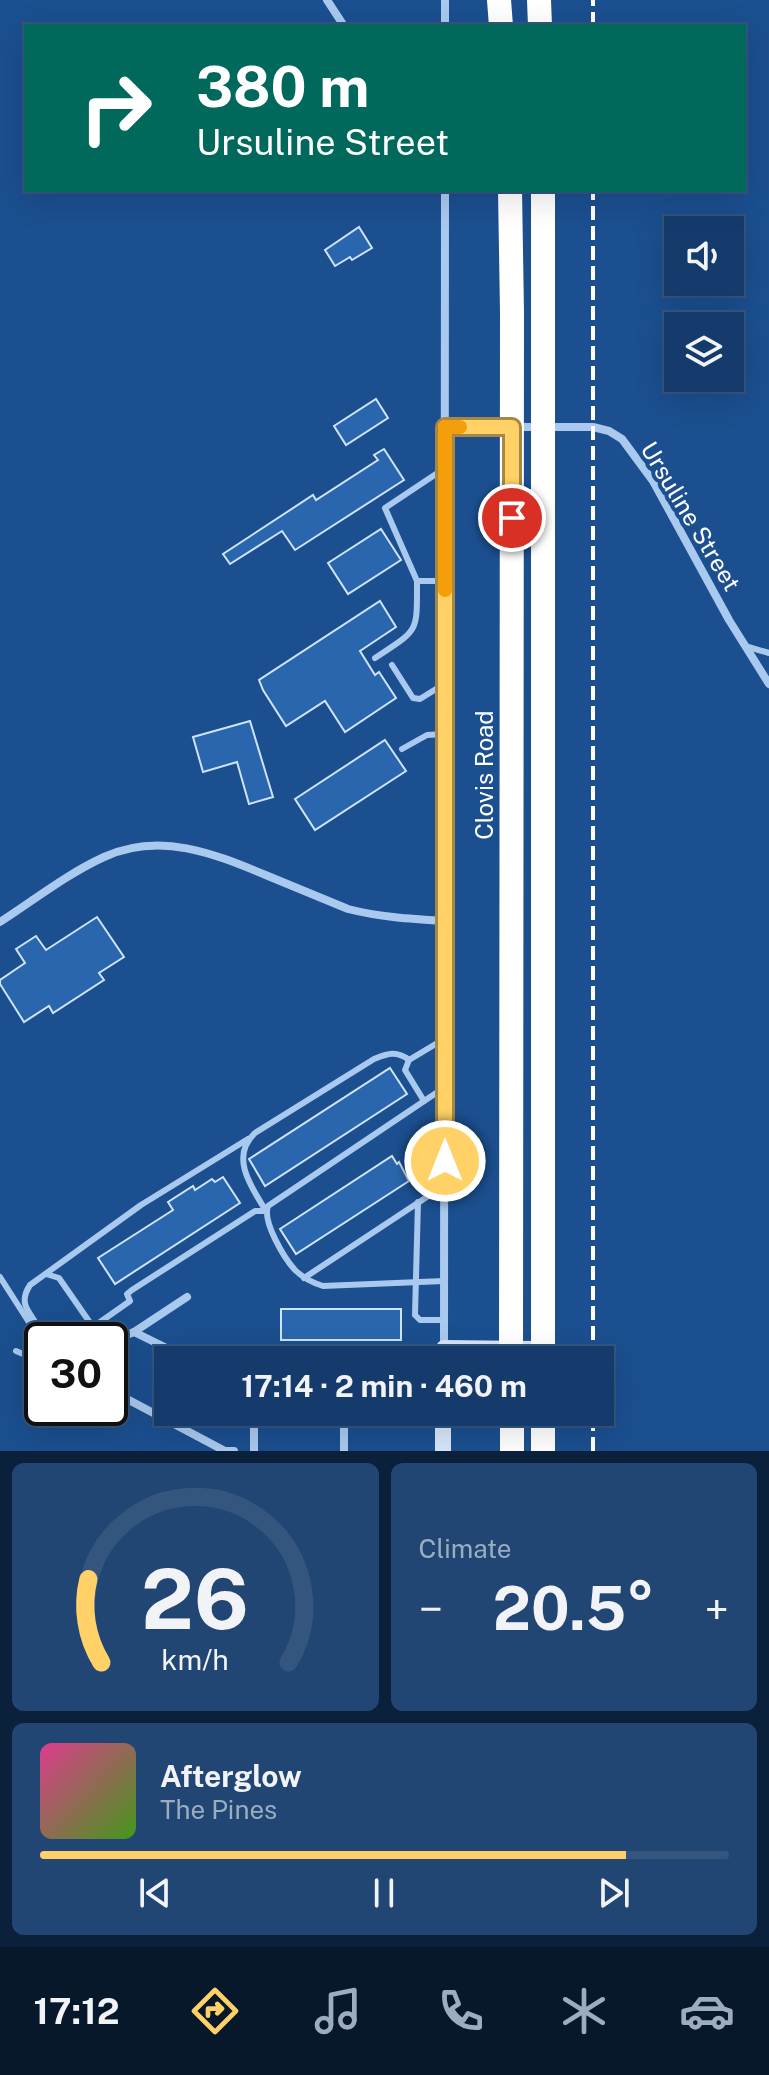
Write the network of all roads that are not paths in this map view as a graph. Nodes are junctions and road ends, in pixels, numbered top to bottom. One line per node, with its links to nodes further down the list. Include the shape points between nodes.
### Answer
1 (327, 0): 5 (street)
2 (445, 0): 6 (street)
3 (499, 0): 7 (highway)
4 (539, 0): 8 (highway)
5 (343, 24)
6 (445, 24)
7 (501, 24)
8 (540, 24)
9 (445, 192): 12 (street)
10 (510, 192): 13 (highway, Clovis Road)
11 (543, 192): 14 (highway)
12 (445, 427): 13 (street, Ursuline Street); 15 (street)
13 (512, 427): 14 (street, Ursuline Street); 49 (highway, Clovis Road)
14 (542, 428): 18 (street, Ursuline Street, via 593,427 622,439 653,481); 50 (highway)
15 (445, 468): 16 (lane, via 385,508); 17 (street)
16 (417, 581): 17 (lane); 20 (lane, via 414,629)
17 (445, 581): 22 (street)
18 (745, 646): 19 (lane); 23 (street, Ursuline Street)
19 (769, 653)
20 (375, 658)
21 (392, 665): 22 (lane, via 413,698)
22 (444, 684): 24 (street)
23 (769, 684)
24 (444, 734): 25 (lane, via 423,736); 26 (street)
25 (402, 749)
26 (444, 921): 27 (street, via 356,911 220,856 148,846 105,857); 28 (street)
27 (0, 922)
28 (444, 1039): 29 (lane); 30 (street)
29 (409, 1060): 31 (lane, via 405,1070); 32 (lane, via 396,1053 374,1059)
30 (445, 1087): 31 (lane); 33 (street)
31 (424, 1101): 35 (lane)
32 (248, 1139): 35 (lane, via 243,1171); 36 (lane, via 141,1205)
33 (445, 1185): 34 (lane); 39 (street)
34 (418, 1202): 38 (lane); 40 (lane)
35 (266, 1211): 36 (lane, via 255,1211 132,1290 127,1294 130,1301 93,1327 59,1278); 38 (lane, via 276,1241)
36 (46, 1274): 44 (lane, via 24,1293)
37 (0, 1277): 43 (lane)
38 (304, 1278): 40 (lane, via 323,1286)
39 (444, 1281): 40 (lane); 42 (street)
40 (417, 1282): 42 (lane, via 417,1319)
41 (187, 1297): 45 (street)
42 (444, 1320): 48 (street)
43 (29, 1322)
44 (35, 1322)
45 (134, 1332): 46 (street); 47 (street)
46 (128, 1334)
47 (162, 1346)
48 (444, 1346)
49 (511, 1346)
50 (543, 1346)
51 (16, 1351): 52 (lane)
52 (24, 1354)
53 (128, 1400): 59 (street)
54 (254, 1426): 60 (street)
55 (344, 1426): 61 (street)
56 (443, 1426): 62 (street)
57 (512, 1426): 63 (highway)
58 (543, 1426): 64 (highway)
59 (234, 1451)
60 (254, 1451)
61 (344, 1451)
62 (443, 1451)
63 (512, 1451)
64 (543, 1451)

